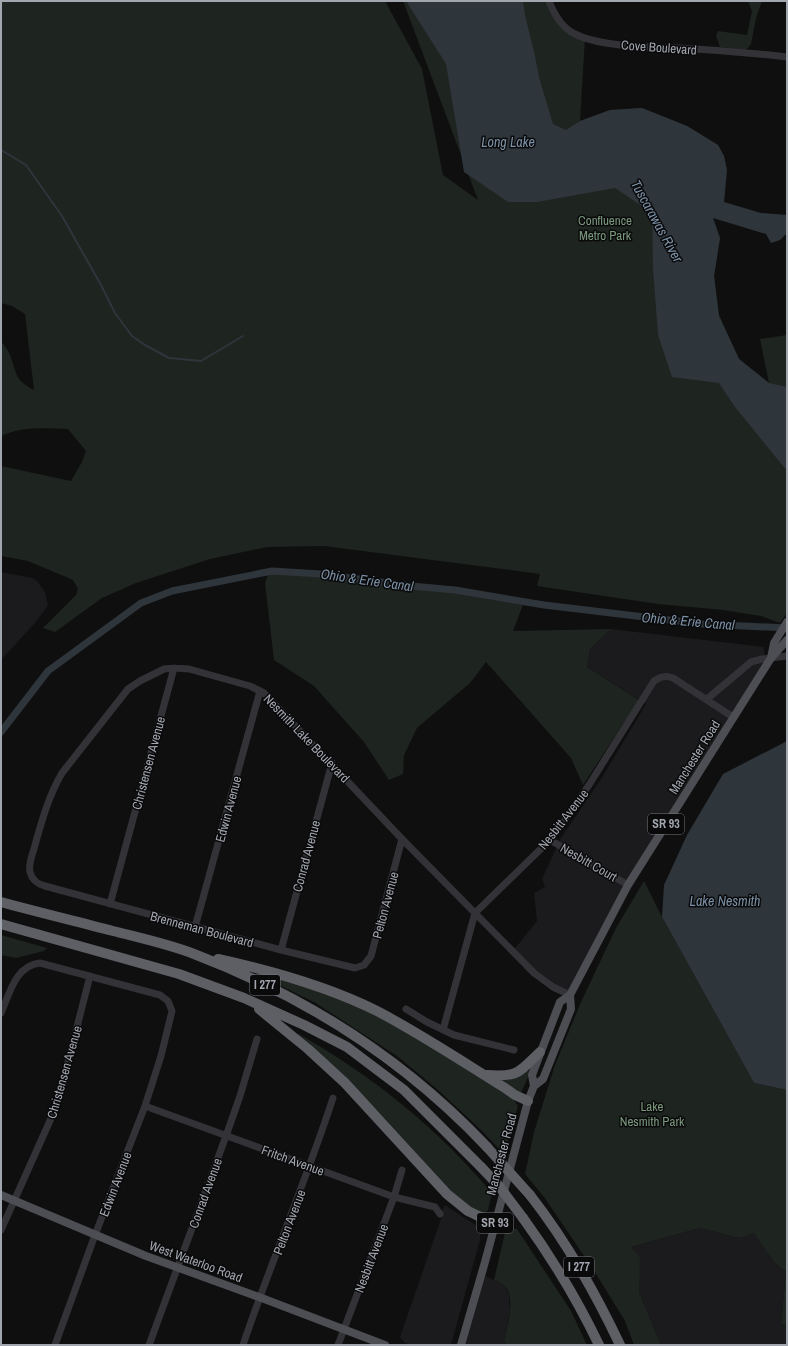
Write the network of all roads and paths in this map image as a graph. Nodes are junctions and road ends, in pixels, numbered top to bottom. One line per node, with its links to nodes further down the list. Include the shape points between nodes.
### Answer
1 (549, 1): 2 (street, Cove Boulevard, via 555,14 569,30 597,41)
2 (787, 56)
3 (787, 622): 6 (main road, Manchester Road / SR 93, via 774,643)
4 (786, 642): 6 (main road, Manchester Road / SR 93)
5 (787, 656): 6 (street)
6 (771, 658): 9 (street, via 750,662); 10 (main road, Manchester Road / SR 93)
7 (174, 668): 8 (street, Nesmith Lake Boulevard, via 196,670); 15 (street, Nesmith Lake Boulevard, via 164,669 128,689 62,773 46,809 30,863 32,878); 17 (street, Christensen Avenue)
8 (260, 690): 11 (street, Nesmith Lake Boulevard); 20 (street, Edwin Avenue)
9 (706, 699): 10 (street, Nesbitt Avenue); 13 (street, Nesbitt Avenue, via 669,676 654,681 589,785)
10 (733, 717): 14 (main road, Manchester Road / SR 93)
11 (332, 763): 12 (street, Nesmith Lake Boulevard); 21 (street, Conrad Avenue)
12 (402, 838): 18 (street, Nesmith Lake Boulevard); 23 (street, Pelton Avenue, via 371,956)
13 (550, 840): 14 (street, Nesbitt Court); 18 (street, Nesbitt Avenue)
14 (628, 885): 25 (main road, Manchester Road / SR 93)
15 (45, 886): 17 (street, Brenneman Boulevard)
16 (1, 902): 22 (highway, I 277)
17 (110, 904): 20 (street, Brenneman Boulevard)
18 (475, 913): 25 (street, Nesmith Lake Boulevard, via 534,973 553,987); 29 (street)
19 (1, 924): 26 (highway, I 277, via 179,974)
20 (195, 927): 21 (street, Brenneman Boulevard)
21 (281, 950): 23 (street, Brenneman Boulevard, via 350,968)
22 (194, 954): 33 (highway, via 262,969 329,990 377,1011); 58 (highway, I 277, bridge, via 302,1003 351,1032 436,1096 487,1147 543,1212 577,1263)
23 (360, 967)
24 (90, 976): 28 (street, via 37,963 26,967 15,981); 37 (street, Edwin Avenue, via 164,997 168,1001 172,1011 170,1021); 43 (street, Christensen Avenue, via 57,1105)
25 (570, 995): 32 (main road, Manchester Road / SR 93, via 560,1002); 34 (main road, Manchester Road / SR 93, via 571,1009 543,1078)
26 (248, 1000): 45 (highway, via 334,1072 447,1194 468,1211); 57 (highway, I 277, bridge, via 347,1047 404,1090 499,1186 542,1244)
27 (406, 1009): 29 (street)
28 (1, 1013)
29 (443, 1030): 31 (street)
30 (257, 1039): 38 (street, Conrad Avenue)
31 (514, 1050)
32 (540, 1052): 33 (highway, via 518,1073 505,1076); 34 (main road, Manchester Road / SR 93, via 532,1075)
33 (485, 1075): 36 (highway)
34 (534, 1086): 36 (main road, Manchester Road / SR 93)
35 (333, 1098): 39 (street, Pelton Avenue)
36 (528, 1101): 45 (main road, Manchester Road / SR 93)
37 (145, 1106): 38 (street, Fritch Avenue); 47 (street, Edwin Avenue)
38 (226, 1136): 39 (street, Fritch Avenue); 48 (street, Conrad Avenue)
39 (310, 1167): 42 (street, Fritch Avenue); 49 (street, Pelton Avenue)
40 (402, 1170): 42 (street, Nesbitt Avenue)
41 (1, 1195): 43 (main road, West Waterloo Road)
42 (394, 1197): 44 (street, Fritch Avenue, via 436,1207); 50 (street, Nesbitt Avenue)
43 (14, 1201): 46 (street, Christensen Avenue); 47 (main road, West Waterloo Road)
44 (440, 1214)
45 (495, 1224): 56 (main road, Manchester Road / SR 93)
46 (1, 1230)
47 (95, 1235): 48 (main road, West Waterloo Road); 51 (street, Edwin Avenue)
48 (177, 1266): 49 (main road, West Waterloo Road); 52 (street, Conrad Avenue)
49 (260, 1297): 50 (main road, West Waterloo Road); 53 (street, Pelton Avenue)
50 (344, 1329): 54 (street, Nesbitt Avenue); 55 (main road, West Waterloo Road)
51 (55, 1345)
52 (149, 1345)
53 (243, 1345)
54 (338, 1345)
55 (385, 1345)
56 (461, 1345)
57 (599, 1345)
58 (620, 1345)

